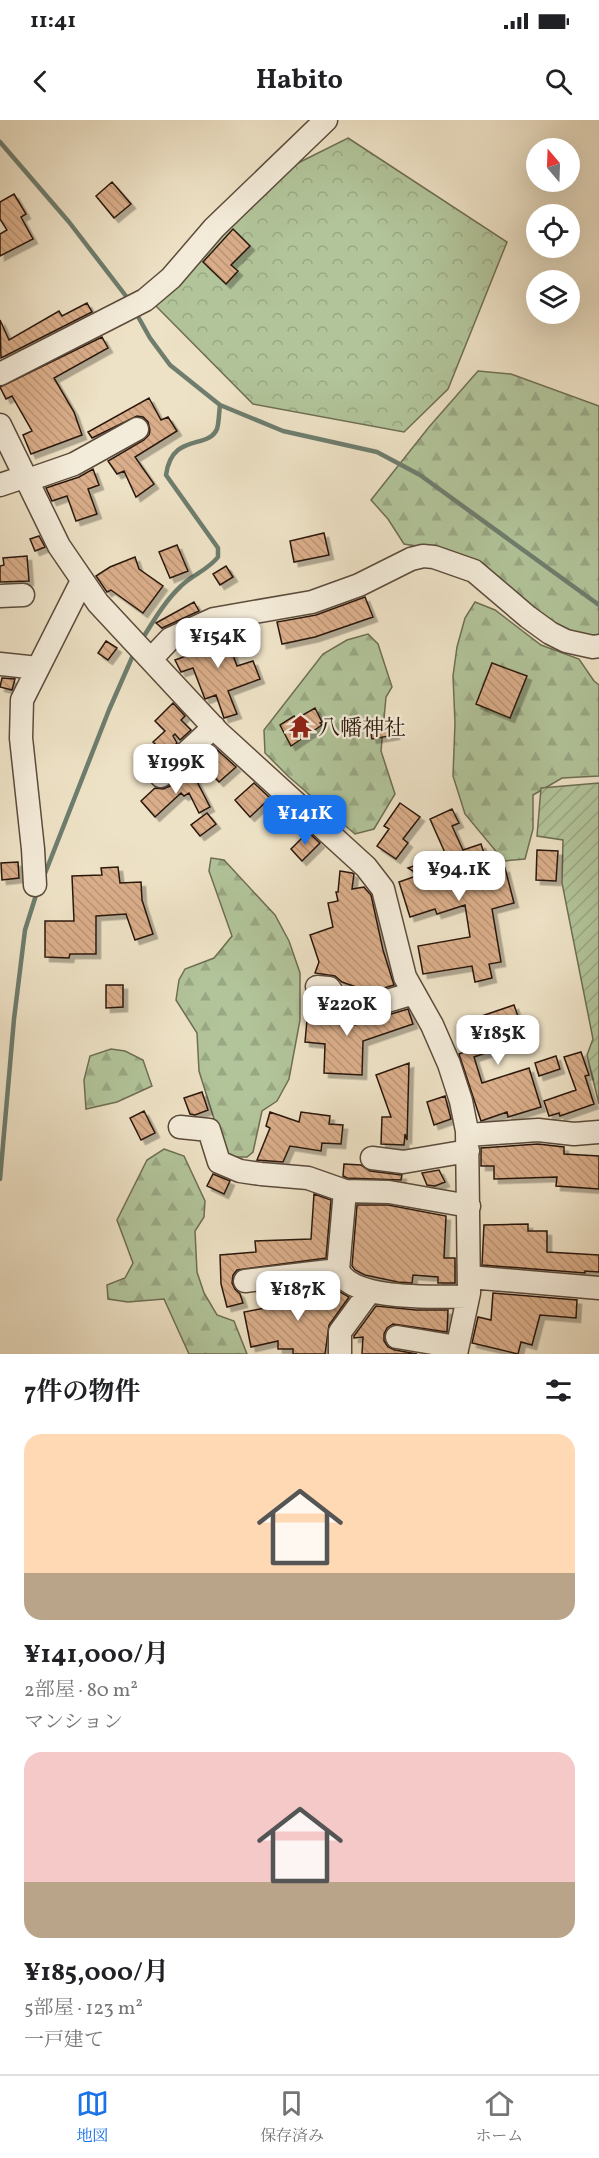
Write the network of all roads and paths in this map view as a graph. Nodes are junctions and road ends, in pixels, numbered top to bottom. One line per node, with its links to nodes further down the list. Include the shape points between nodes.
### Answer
1 (326, 120): 2 (street, via 214,228 171,278 133,307)
2 (0, 374)
3 (0, 425): 5 (street)
4 (137, 429): 5 (street, via 74,464)
5 (28, 478): 6 (street); 7 (street, via 59,546)
6 (0, 485)
7 (82, 581): 11 (street); 13 (street)
8 (23, 595): 9 (street)
9 (0, 596)
10 (599, 646): 11 (street, via 566,641 550,633 474,572 423,556 312,602 213,619)
11 (141, 650): 14 (street)
12 (0, 664): 13 (street)
13 (38, 668): 16 (street, via 22,700 21,738)
14 (214, 727): 15 (street); 18 (street, via 376,879 383,889 399,957)
15 (160, 776)
16 (34, 885)
17 (317, 987): 18 (street, via 329,988 347,1013)
18 (414, 993): 21 (street, via 448,1064 461,1101)
19 (180, 1128): 23 (street, via 209,1130 219,1162 226,1166 308,1178)
20 (599, 1132): 21 (street, via 538,1130)
21 (468, 1143): 22 (street, via 403,1162); 24 (street)
22 (372, 1158)
23 (345, 1191): 24 (street, via 389,1192); 25 (street)
24 (469, 1206): 27 (street)
25 (338, 1270): 26 (street); 29 (street, via 348,1283)
26 (245, 1281)
27 (468, 1287): 28 (street); 29 (street, via 388,1294); 31 (street)
28 (599, 1288)
29 (370, 1291): 32 (street, via 340,1332)
30 (397, 1337): 31 (street)
31 (456, 1350)
32 (340, 1354)

